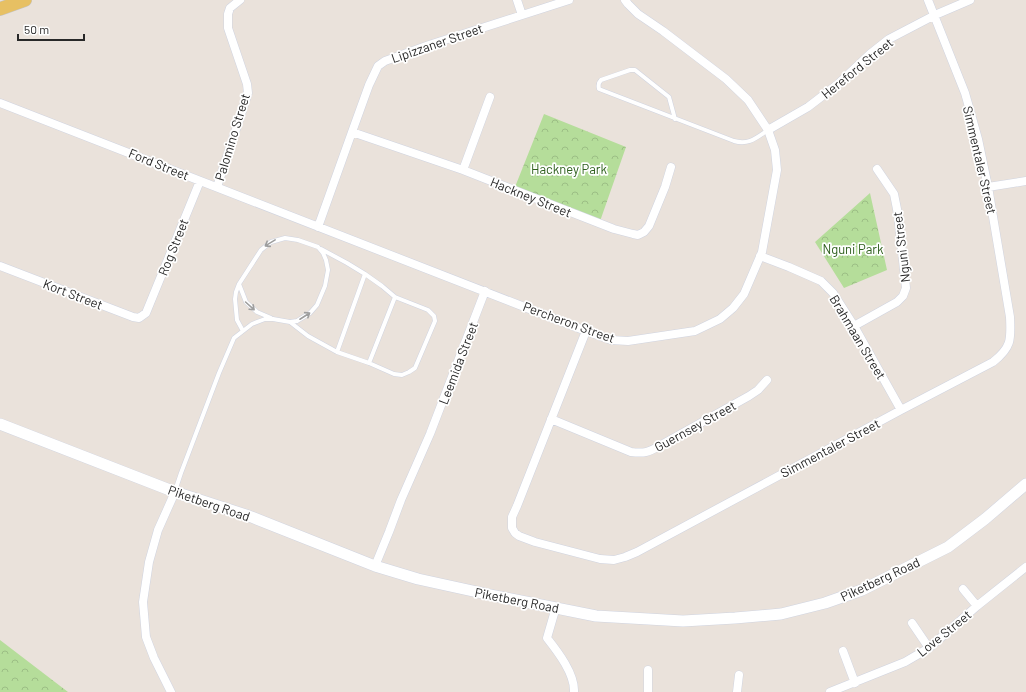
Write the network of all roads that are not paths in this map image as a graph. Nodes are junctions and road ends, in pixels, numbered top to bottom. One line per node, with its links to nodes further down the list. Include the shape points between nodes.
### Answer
1 (25, 0): 8 (main road)
2 (240, 0): 21 (street, Palomino Street, via 230,8 228,28 248,93)
3 (517, 0): 9 (street)
4 (569, 0): 9 (street, Lipizzaner Street)
5 (625, 0): 14 (street, Percheron Street, via 638,14 726,79 748,100)
6 (928, 0): 10 (street, Simmentaler Street)
7 (970, 0): 10 (street, Hereford Street)
8 (0, 9)
9 (522, 15): 15 (street, Lipizzaner Street, via 385,61 378,66 369,85)
10 (935, 15): 14 (street, Hereford Street, via 889,39 808,107); 22 (street, Simmentaler Street, via 965,93)
11 (490, 97): 18 (street)
12 (0, 103): 19 (street, Ford Street)
13 (676, 119): 13 (lane, via 599,89 601,80 635,70 669,97); 14 (lane, via 739,143 746,143)
14 (768, 130): 25 (street, Percheron Street, via 775,150 777,170)
15 (352, 132): 18 (street, Hackney Street); 23 (street, Lipizzaner Street)
16 (671, 167): 18 (street, Hackney Street, via 651,223 638,235 614,230)
17 (877, 169): 34 (street, Nguni Street, via 894,194 906,288 897,302)
18 (463, 170)
19 (200, 180): 21 (street, Ford Street); 31 (street, Rog Street)
20 (1026, 181): 22 (street)
21 (217, 187): 23 (street, Ford Street)
22 (988, 187): 40 (street, Simmentaler Street, via 1010,317 1008,347 993,362)
23 (318, 227): 29 (street, Percheron Street)
24 (318, 247): 27 (lane); 28 (lane, one-way to 28, via 292,238 275,240 258,253); 33 (lane, one-way to 24, via 310,313 317,305 325,286 328,270 323,253)
25 (760, 256): 34 (street, Brahmaan Street, via 821,281 833,292); 36 (street, Percheron Street, via 744,294 733,308 720,319 695,330 628,341 611,340)
26 (0, 266): 31 (street, Kort Street, via 133,317 139,318)
27 (365, 274): 30 (lane); 37 (lane)
28 (239, 284): 32 (lane, one-way to 32, via 246,302 257,312); 35 (lane, via 235,299 237,320)
29 (485, 291): 36 (street, Percheron Street); 45 (street, Leemida Street, via 430,434)
30 (395, 297): 38 (lane); 38 (lane, via 428,310 435,321 415,368 409,372 402,375 394,374)
31 (146, 313)
32 (273, 319): 33 (lane); 35 (lane, via 258,321)
33 (290, 322): 37 (lane, via 308,336)
34 (854, 326): 40 (street, Brahmaan Street)
35 (243, 331): 44 (lane, via 234,338 219,373)
36 (586, 331): 41 (street, Simmentaler Street)
37 (337, 352): 38 (lane)
38 (369, 363)
39 (767, 380): 41 (street, Guernsey Street, via 749,396 649,452 631,452)
40 (901, 410): 41 (street, Simmentaler Street, via 637,552 614,560 600,559 535,542 519,536 512,528 512,517)
41 (551, 419)
42 (0, 424): 44 (street, Piketberg Road)
43 (1026, 484): 49 (street, Piketberg Road, via 948,547 862,590 825,603 781,614 684,621 596,616)
44 (175, 492): 45 (street, Piketberg Road, via 249,516); 56 (street, via 156,536 142,602 146,637)
45 (375, 566): 49 (street, Piketberg Road, via 418,580)
46 (1026, 567): 48 (street, Love Street)
47 (963, 589): 48 (street)
48 (978, 606): 51 (street, Love Street)
49 (556, 607): 57 (street, via 547,638 572,677)
50 (912, 623): 51 (street)
51 (929, 648): 55 (street, Love Street)
52 (843, 651): 55 (street)
53 (648, 670): 58 (street)
54 (739, 675): 59 (street)
55 (855, 683): 60 (street, Love Street)
56 (171, 692)
57 (574, 692)
58 (648, 692)
59 (737, 692)
60 (830, 692)

